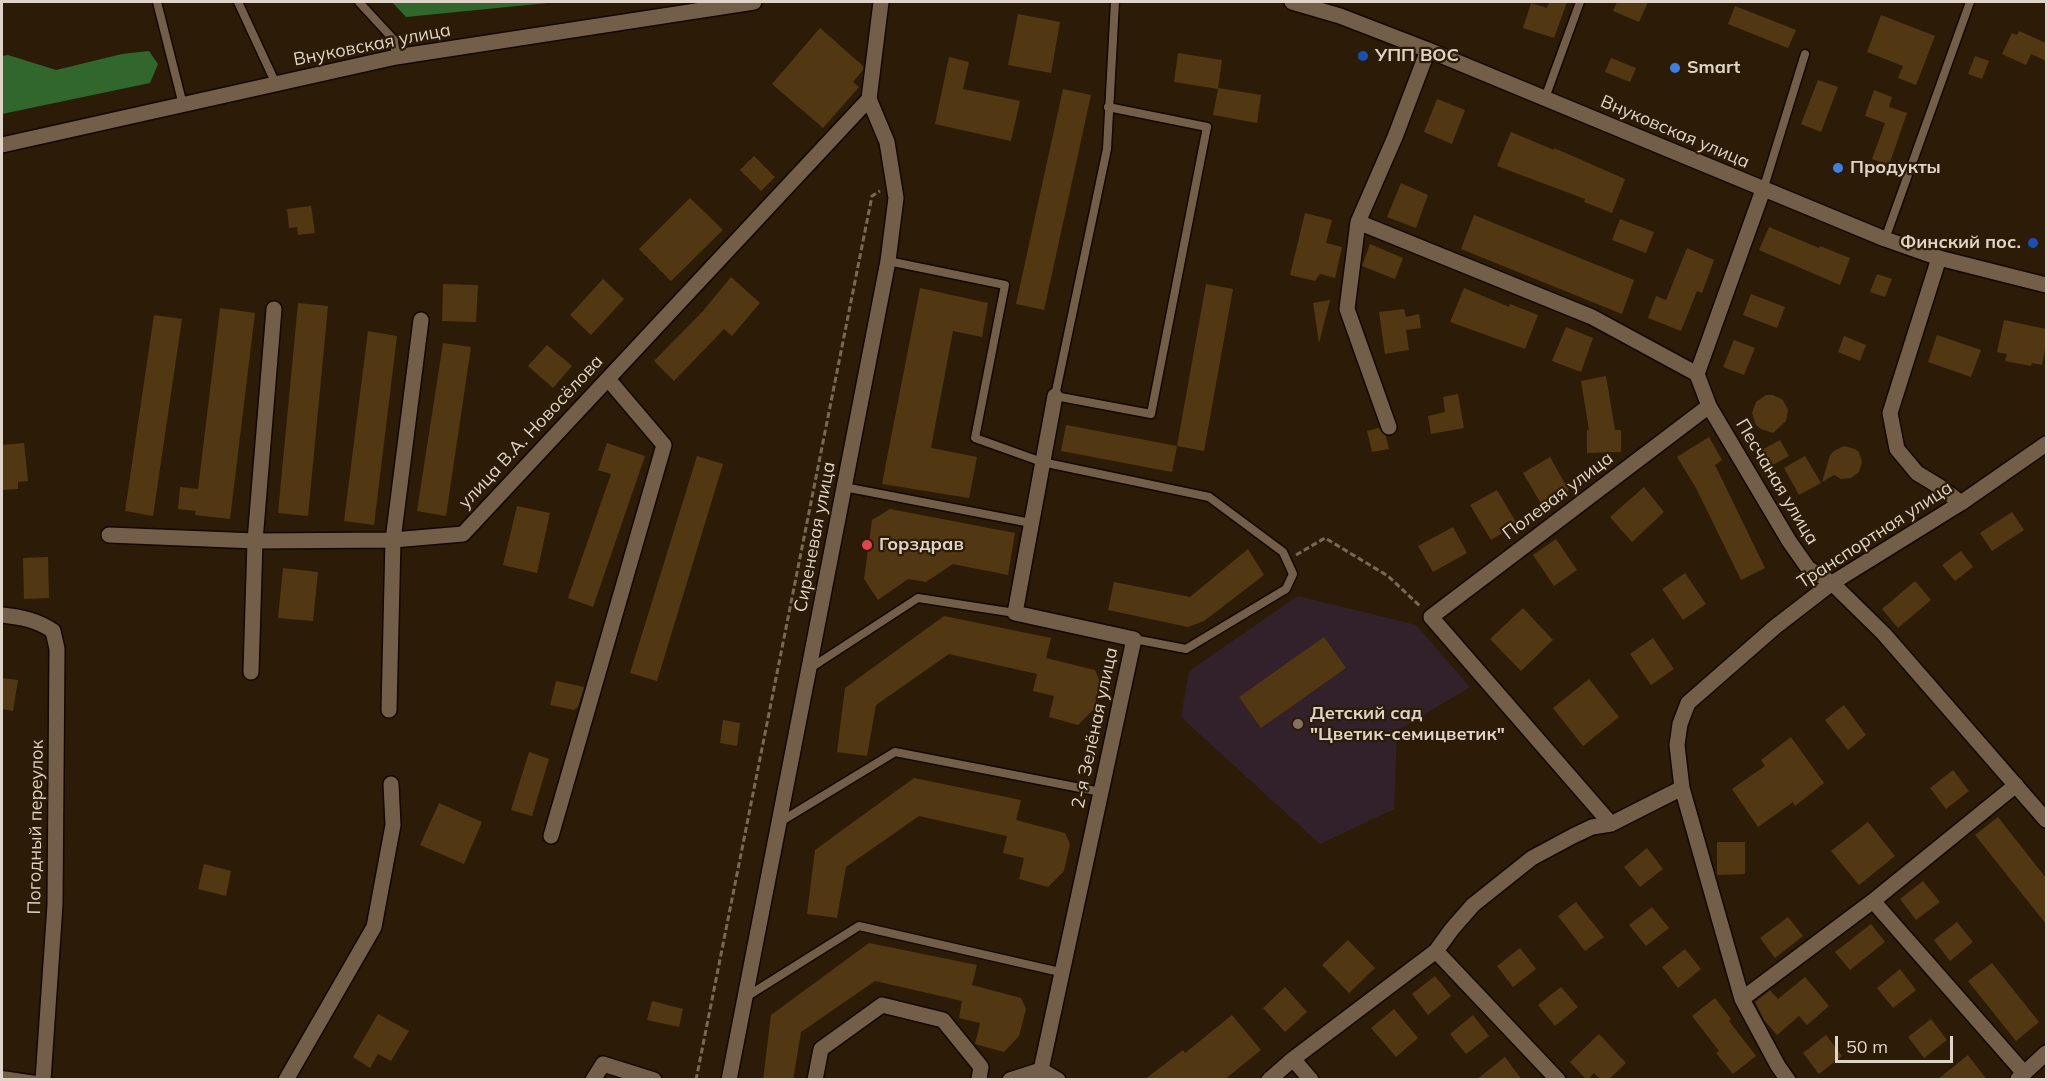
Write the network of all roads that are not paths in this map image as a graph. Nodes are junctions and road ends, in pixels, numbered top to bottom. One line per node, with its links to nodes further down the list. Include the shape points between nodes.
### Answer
1 (158, 2): 16 (lane)
2 (238, 2): 13 (lane)
3 (359, 2): 12 (lane, via 394,40)
4 (754, 2): 12 (street, Внуковская улица)
5 (881, 2): 15 (street, Сиреневая улица)
6 (1115, 2): 17 (lane)
7 (1292, 2): 10 (street, Внуковская улица)
8 (1580, 2): 14 (lane)
9 (1970, 2): 21 (lane)
10 (1428, 50): 14 (street, Внуковская улица); 20 (street)
11 (1805, 54): 19 (lane)
12 (396, 57): 13 (street, Внуковская улица)
13 (276, 84): 16 (street, Внуковская улица)
14 (1545, 98): 19 (street, Внуковская улица)
15 (869, 99): 23 (street, Сиреневая улица, via 887,142 896,198); 28 (street, улица В.А. Новосёлова)
16 (183, 105): 18 (street, Внуковская улица)
17 (1108, 107): 29 (lane, via 1107,149); 29 (lane, via 1207,127 1151,414)
18 (2, 145)
19 (1763, 190): 21 (street, Внуковская улица); 27 (street)
20 (1358, 222): 27 (street, via 1592,317); 31 (street, via 1347,309)
21 (1885, 239): 22 (street, Внуковская улица)
22 (1939, 258): 24 (street, Внуковская улица); 35 (street, via 1890,414 1897,449 1917,473)
23 (888, 261): 33 (lane, via 1005,285 975,438); 34 (street, Сиреневая улица)
24 (2046, 285)
25 (274, 309): 39 (street)
26 (421, 320): 38 (street)
27 (1697, 374): 30 (street, Песчаная улица)
28 (608, 379): 38 (street, улица В.А. Новосёлова, via 463,534); 54 (street, via 664,445)
29 (1055, 396): 33 (street)
30 (1709, 406): 40 (street, Песчаная улица, via 1789,541 1808,568); 53 (street, Полевая улица, via 1431,617)
31 (1389, 428)
32 (2046, 444): 35 (street, Транспортная улица)
33 (1042, 462): 36 (street); 43 (lane, via 1209,497 1283,552 1293,574 1286,588 1186,649)
34 (844, 488): 36 (lane); 44 (street, Сиреневая улица)
35 (1961, 503): 40 (street, Транспортная улица)
36 (1031, 523): 41 (street)
37 (109, 535): 39 (street, улица В.А. Новосёлова)
38 (393, 540): 39 (street, улица В.А. Новосёлова); 46 (street)
39 (255, 541): 45 (street)
40 (1832, 583): 48 (street, Песчаная улица, via 1884,634); 49 (street, Транспортная улица, via 1688,702 1677,744)
41 (1015, 613): 43 (street, 2-я Зелёная улица); 44 (lane, via 918,598)
42 (2, 615): 67 (street, Погодный переулок, via 44,624 53,631 57,649 55,905)
43 (1134, 639): 50 (street, 2-я Зелёная улица)
44 (809, 669): 52 (street, Сиреневая улица)
45 (251, 672)
46 (389, 710)
47 (391, 784): 68 (street, via 393,825 374,927)
48 (2016, 785): 51 (street, Песчаная улица); 55 (street)
49 (1682, 788): 53 (street); 59 (street, Транспортная улица)
50 (1101, 792): 52 (lane, via 895,752); 57 (street, 2-я Зелёная улица)
51 (2046, 820)
52 (780, 822): 58 (street, Сиреневая улица)
53 (1611, 824): 56 (street, via 1592,827 1532,858 1473,905)
54 (551, 836)
55 (1873, 901): 59 (street); 65 (street)
56 (1436, 951): 61 (street); 78 (street)
57 (1060, 972): 58 (lane, via 860,926); 62 (street, 2-я Зелёная улица)
58 (746, 997): 71 (street, Сиреневая улица)
59 (1742, 999): 63 (street, Транспортная улица)
60 (2046, 1053): 65 (street)
61 (1293, 1059): 76 (street); 77 (street)
62 (1041, 1070): 74 (street); 75 (street)
63 (1777, 1073): 79 (street, Транспортная улица)
64 (2, 1075): 66 (lane)
65 (2021, 1076)
66 (36, 1080)
67 (43, 1080)
68 (286, 1080)
69 (593, 1080): 70 (street, via 603,1064)
70 (654, 1080)
71 (729, 1080)
72 (815, 1080): 73 (street, via 821,1048 882,1005 943,1020 981,1067)
73 (979, 1080)
74 (1010, 1080)
75 (1058, 1080)
76 (1269, 1080)
77 (1311, 1080)
78 (1558, 1080)
79 (1788, 1080)

